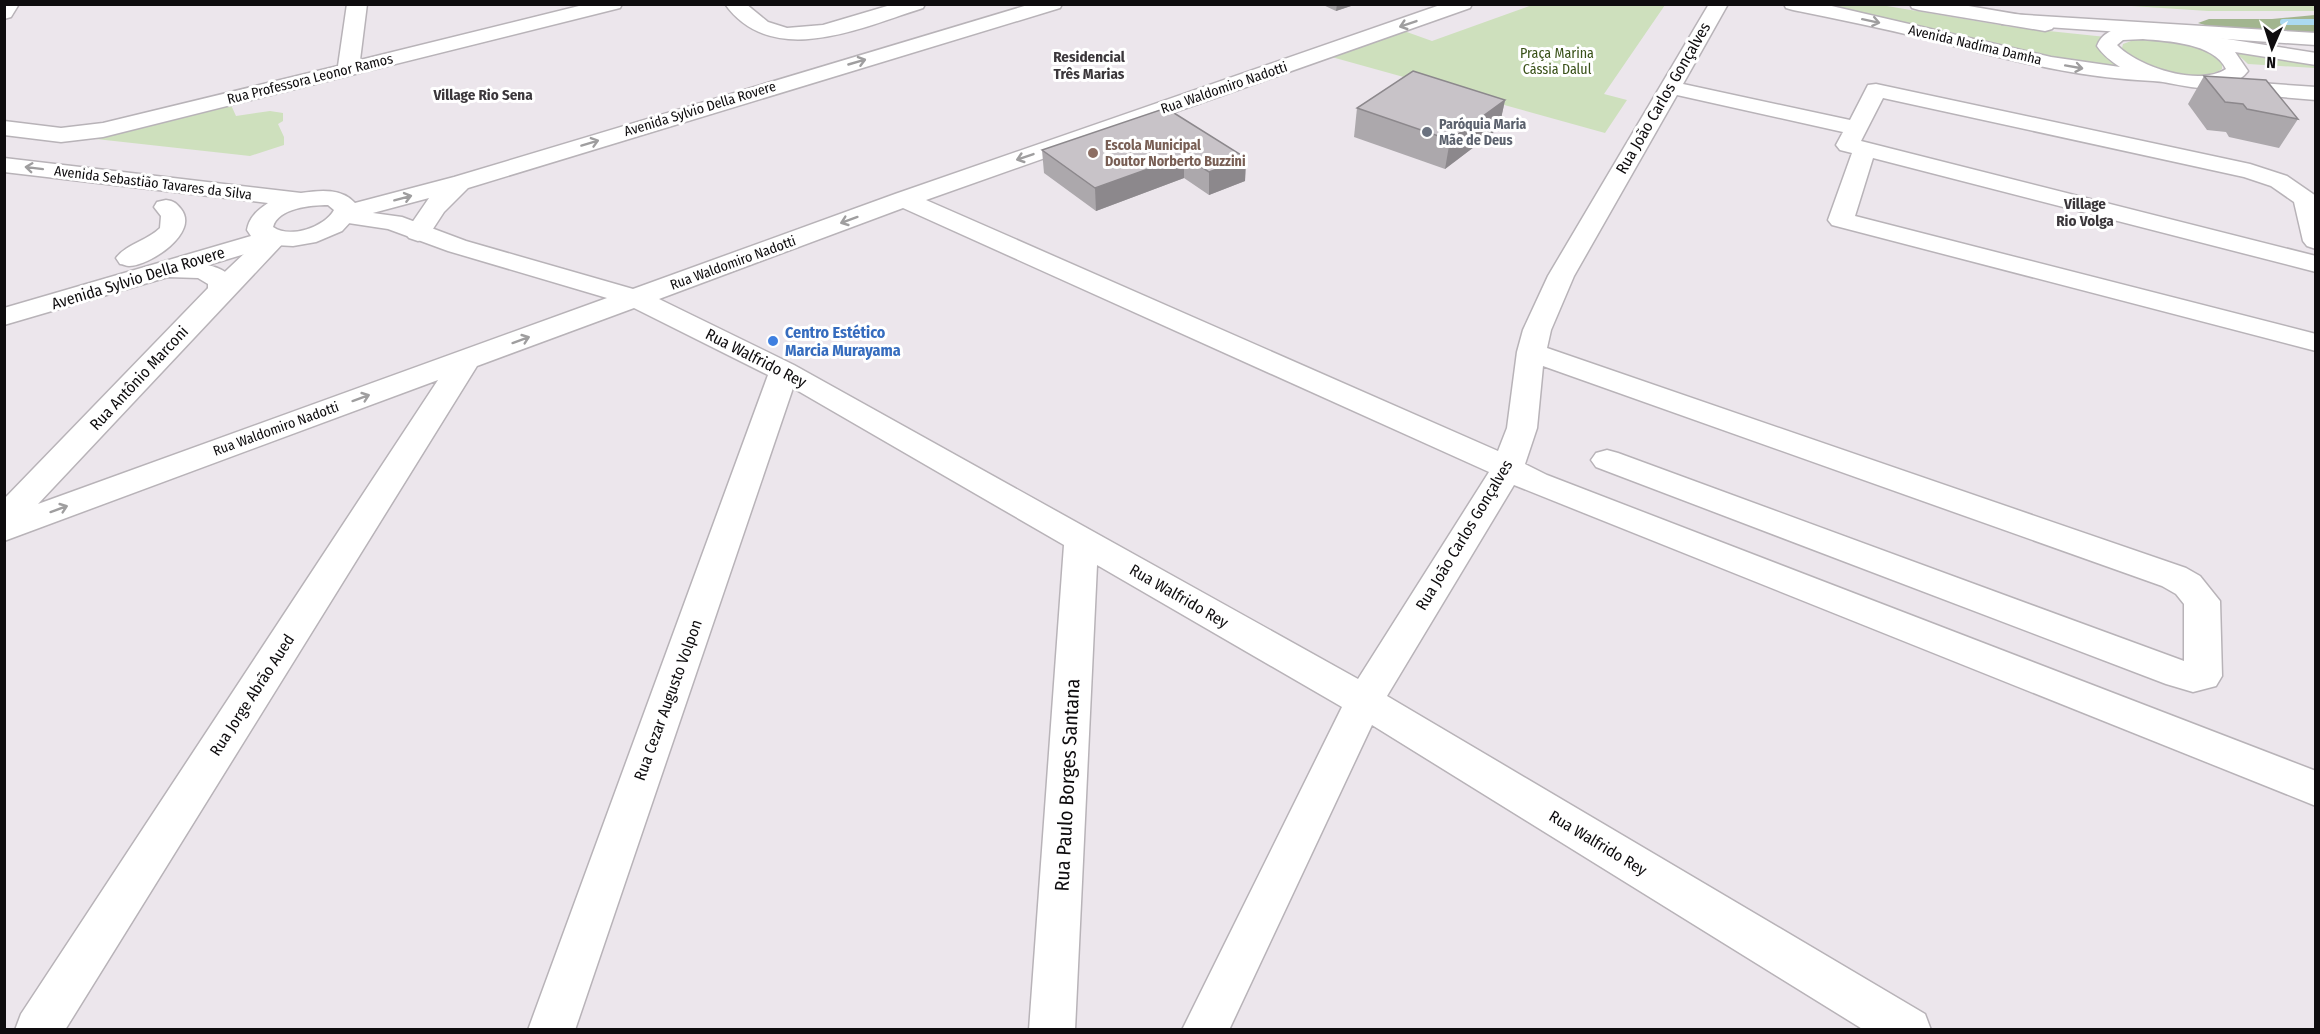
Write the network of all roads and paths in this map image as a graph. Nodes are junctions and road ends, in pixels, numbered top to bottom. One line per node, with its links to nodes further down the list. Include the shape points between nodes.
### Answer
1 (10, 4): 13 (main road)
2 (357, 4): 20 (main road)
3 (613, 4): 20 (main road, Rua Professora Leonor Ramos)
4 (734, 4): 5 (main road, via 759,26 785,34 824,30)
5 (916, 4)
6 (988, 4): 19 (main road, Avenida Sylvio Della Rovere)
7 (1053, 4): 19 (main road, Avenida Sylvio Della Rovere, one-way to 7)
8 (1463, 4): 32 (main road, Rua Waldomiro Nadotti, one-way to 32)
9 (1719, 4): 25 (main road, Rua João Carlos Gonçalves)
10 (1793, 4): 22 (main road, Avenida Nadima Damha, one-way to 22, via 2038,60 2128,76)
11 (1919, 4): 14 (main road, Avenida Nadima Damha)
12 (1945, 4): 14 (main road)
13 (4, 13)
14 (2009, 20): 15 (main road, Avenida Nadima Damha); 17 (main road)
15 (2131, 33): 16 (main road, Avenida Nadima Damha); 22 (main road, via 2109,40 2111,54)
16 (2184, 38): 18 (main road); 24 (main road, via 2223,54 2236,64)
17 (2316, 39)
18 (2316, 59)
19 (808, 63): 30 (main road, Avenida Sylvio Della Rovere, one-way to 19)
20 (348, 70): 27 (main road, Rua Professora Leonor Ramos, via 103,130 62,135)
21 (2316, 72): 24 (main road)
22 (2158, 75): 24 (main road, via 2200,81)
23 (731, 80): 30 (main road, Avenida Sylvio Della Rovere)
24 (2235, 80): 26 (main road)
25 (1672, 82): 28 (main road); 47 (main road, Rua João Carlos Gonçalves, via 1561,276)
26 (2316, 94)
27 (4, 128)
28 (1861, 133): 38 (main road, via 1876,90 2250,171 2279,181 2305,199); 40 (main road); 46 (main road, via 1841,220)
29 (4, 165): 33 (main road, Avenida Sebastião Tavares da Silva, one-way to 29)
30 (457, 169): 35 (main road, Avenida Sylvio Della Rovere); 37 (main road)
31 (4, 187): 34 (main road, Avenida Sebastião Tavares da Silva)
32 (904, 199): 44 (main road, Rua Waldomiro Nadotti, one-way to 44); 51 (main road)
33 (301, 200): 35 (main road); 36 (main road, via 284,206)
34 (166, 207): 36 (main road, Avenida Sebastião Tavares da Silva); 39 (main road, via 174,213 174,227)
35 (336, 214): 36 (main road, via 297,238); 37 (main road, Rua Walfrido Rey)
36 (268, 229): 39 (main road, Avenida Sylvio Della Rovere); 41 (main road, Avenida Sylvio Della Rovere); 42 (main road, Rua Antônio Marconi)
37 (417, 233): 44 (main road, Rua Walfrido Rey)
38 (2316, 241)
39 (129, 258): 43 (main road, Avenida Sylvio Della Rovere)
40 (2316, 264)
41 (156, 272): 42 (main road, via 190,270 214,275 220,281); 45 (main road, Avenida Sylvio Della Rovere)
42 (221, 291): 52 (main road, Rua Antônio Marconi)
43 (4, 295)
44 (638, 299): 48 (main road, Rua Waldomiro Nadotti, one-way to 44); 49 (main road, Rua Walfrido Rey)
45 (4, 318)
46 (2316, 343)
47 (1531, 352): 50 (main road, via 2174,577 2188,585 2202,601 2203,676 2179,674); 51 (main road, Rua João Carlos Gonçalves, via 1522,428)
48 (466, 360): 53 (main road, Rua Waldomiro Nadotti, one-way to 48); 57 (main road, Rua Jorge Abrão Aued)
49 (784, 371): 54 (main road, Rua Walfrido Rey); 58 (main road, Rua Cezar Augusto Volpon)
50 (1607, 460)
51 (1508, 468): 55 (main road, Rua João Carlos Gonçalves); 56 (main road, via 1536,483)
52 (4, 520)
53 (4, 529)
54 (1081, 541): 55 (main road, Rua Walfrido Rey); 59 (main road, Rua Paulo Borges Santana)
55 (1364, 701): 60 (main road, Rua João Carlos Gonçalves); 61 (main road, Rua Walfrido Rey)
56 (2316, 789)
57 (38, 1029)
58 (551, 1029)
59 (1052, 1029)
60 (1205, 1029)
61 (1908, 1029)

